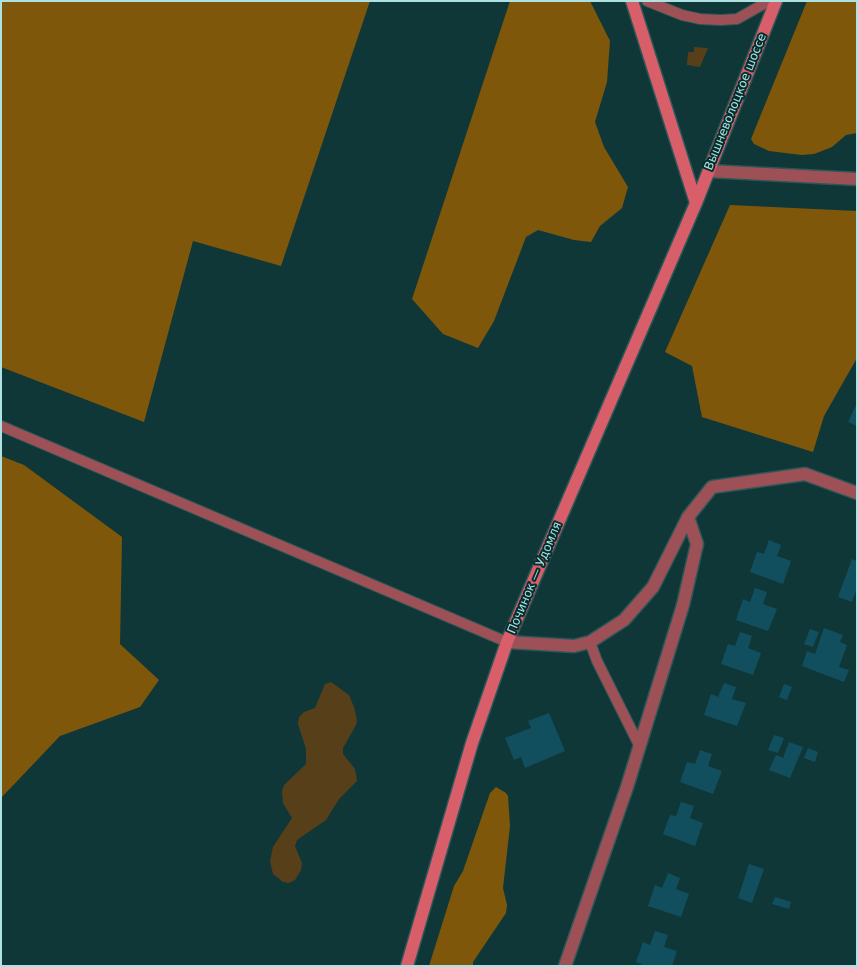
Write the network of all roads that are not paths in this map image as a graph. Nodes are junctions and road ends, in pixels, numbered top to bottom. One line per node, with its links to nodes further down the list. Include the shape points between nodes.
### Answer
1 (632, 1): 7 (main road)
2 (647, 1): 3 (lane, via 682,15 720,20 737,19)
3 (769, 1)
4 (776, 1): 5 (main road, Вышневолоцкое шоссе)
5 (709, 171): 6 (street); 7 (main road, Вышневолоцкое шоссе)
6 (857, 179)
7 (696, 203): 11 (main road, Починок — Удомля)
8 (1, 426): 11 (lane)
9 (857, 493): 10 (street, via 805,474 712,487)
10 (688, 518): 12 (street, via 653,587 624,620); 13 (street, via 697,544 683,605)
11 (507, 642): 12 (street, via 574,646); 14 (main road, Починок — Удомля, via 472,743)
12 (590, 642): 13 (lane)
13 (640, 747): 15 (street)
14 (407, 966)
15 (564, 966)

